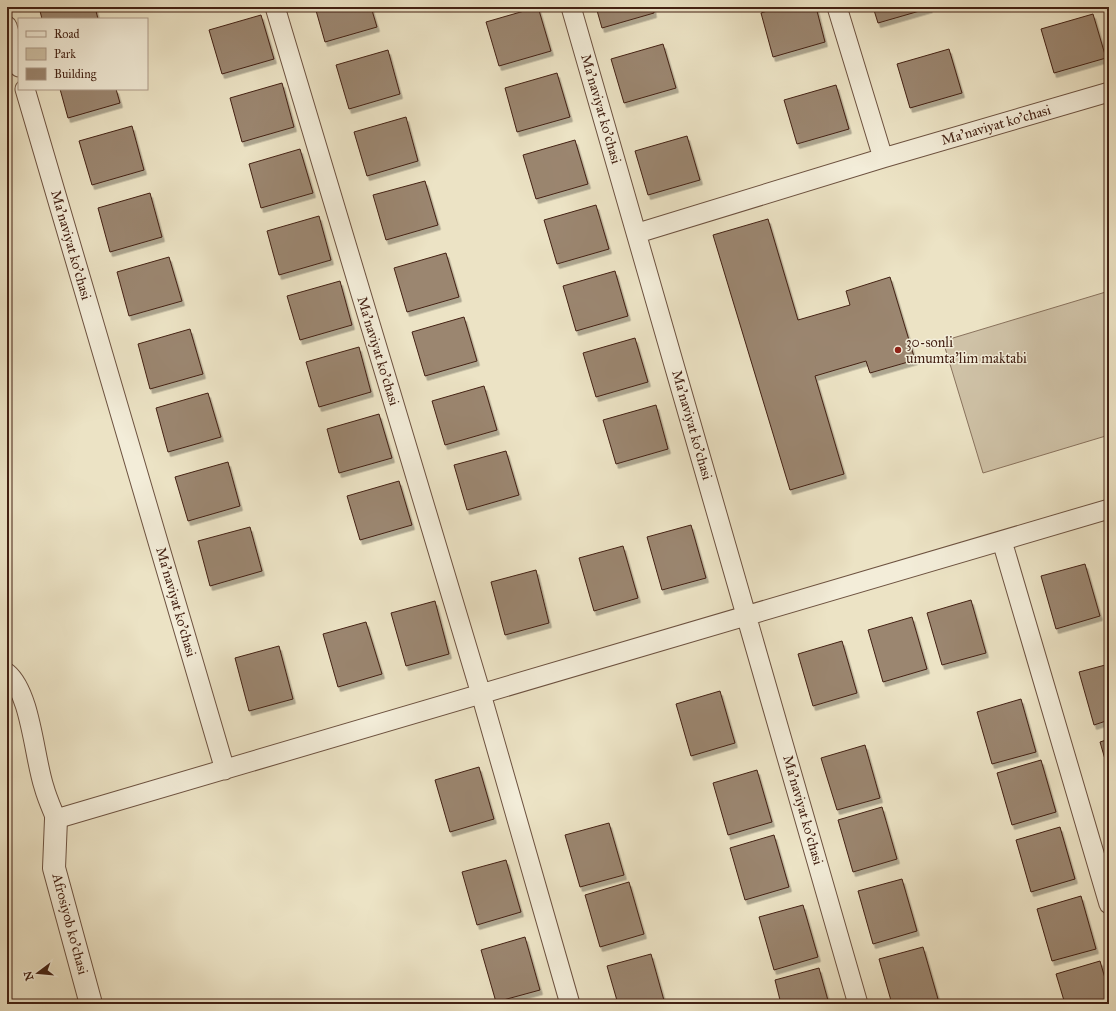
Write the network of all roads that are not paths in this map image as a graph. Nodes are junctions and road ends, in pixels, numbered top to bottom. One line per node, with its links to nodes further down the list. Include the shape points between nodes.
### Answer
1 (275, 7): 14 (street, Ma'naviyat ko'chasi)
2 (572, 7): 9 (street, Ma'naviyat ko'chasi)
3 (837, 7): 8 (street)
4 (7, 26): 5 (street)
5 (18, 64)
6 (25, 90): 15 (street, Ma'naviyat ko'chasi)
7 (1109, 92): 8 (street, Ma'naviyat ko'chasi)
8 (883, 158): 9 (street, Ma'naviyat ko'chasi)
9 (638, 233): 12 (street, Ma'naviyat ko'chasi)
10 (1109, 509): 11 (street)
11 (1002, 541): 12 (street); 17 (street)
12 (747, 616): 14 (street); 20 (street, Ma'naviyat ko'chasi)
13 (7, 673): 16 (street, via 13,678 24,704 44,787)
14 (481, 694): 15 (street); 19 (street, Ma'naviyat ko'chasi)
15 (225, 770): 16 (street)
16 (56, 819): 18 (street, Afrosiyob ko'chasi, via 54,868)
17 (1109, 904)
18 (91, 1004)
19 (570, 1004)
20 (858, 1004)

